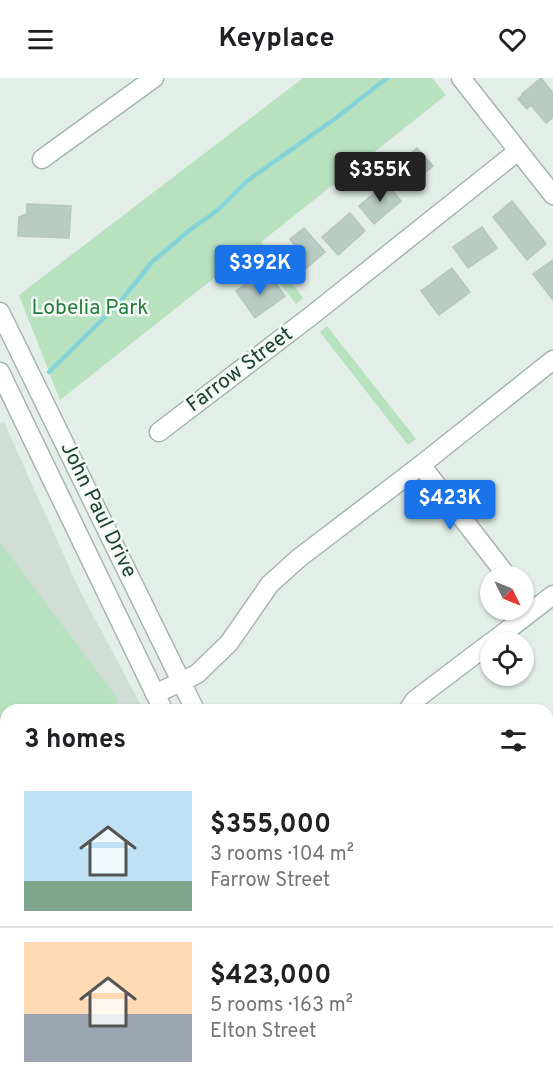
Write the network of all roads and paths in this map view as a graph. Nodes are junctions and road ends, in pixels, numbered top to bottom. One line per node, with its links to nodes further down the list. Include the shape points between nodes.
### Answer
1 (154, 78): 4 (street)
2 (461, 78): 3 (street)
3 (518, 151): 5 (street); 9 (street, Farrow Street)
4 (42, 159)
5 (553, 195)
6 (0, 312): 17 (street, John Paul Drive)
7 (553, 360): 10 (street)
8 (0, 372): 18 (street, John Paul Drive)
9 (159, 432)
10 (421, 465): 11 (street); 17 (street, via 270,584 229,643 197,674)
11 (499, 566)
12 (553, 595): 13 (street)
13 (534, 601)
14 (513, 620): 15 (street)
15 (501, 632)
16 (480, 651): 20 (street)
17 (182, 682): 18 (street); 19 (street, John Paul Drive)
18 (159, 702)
19 (192, 704)
20 (413, 704)

